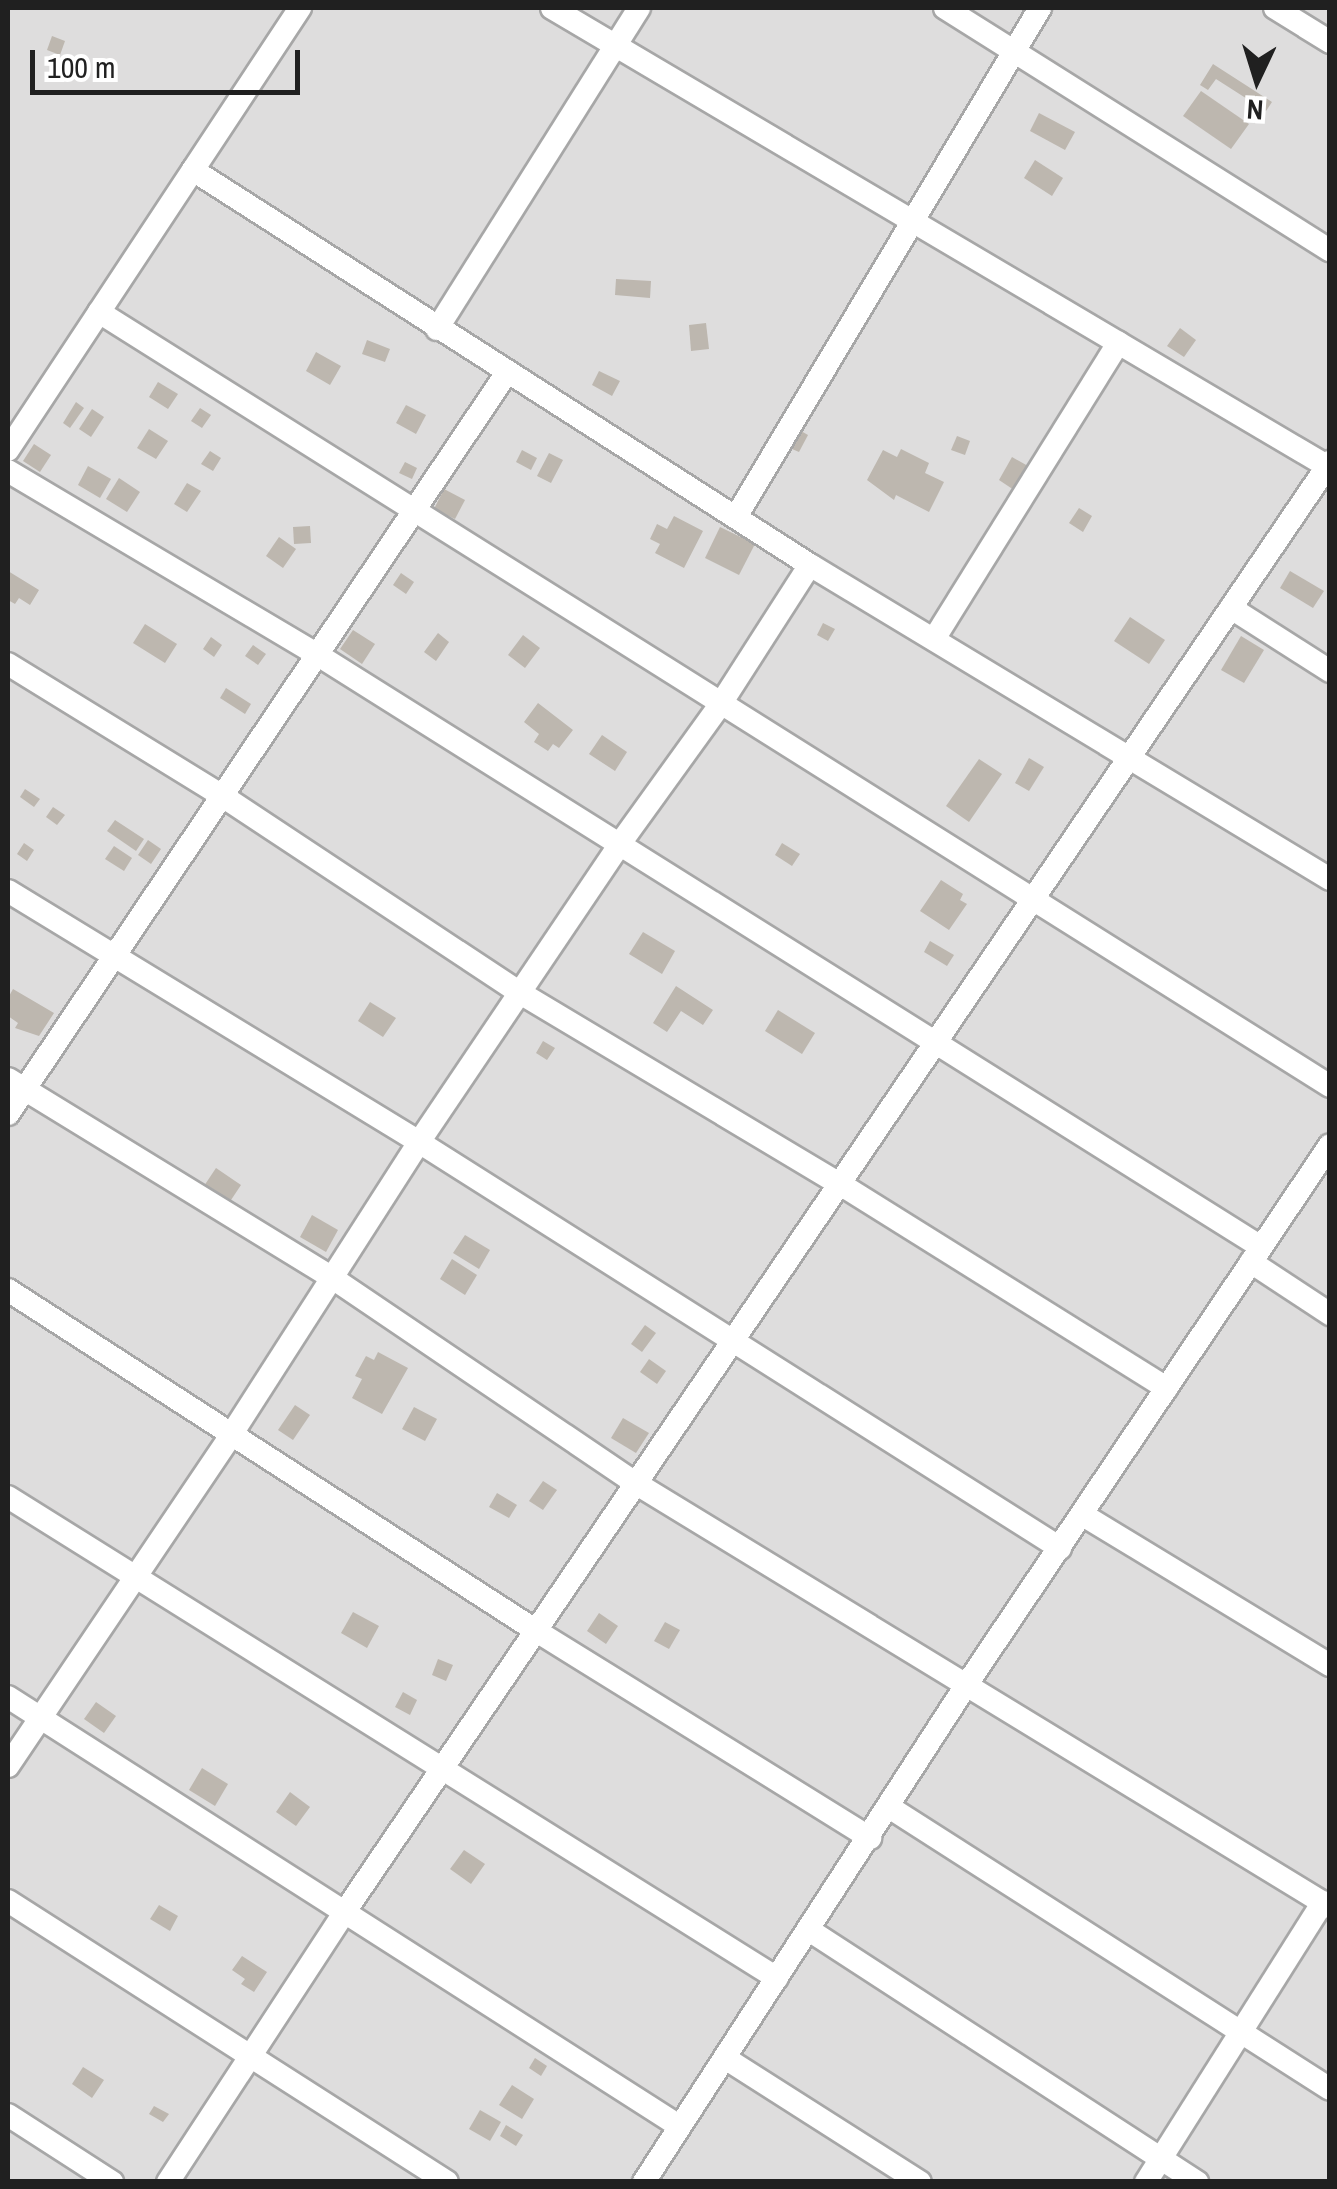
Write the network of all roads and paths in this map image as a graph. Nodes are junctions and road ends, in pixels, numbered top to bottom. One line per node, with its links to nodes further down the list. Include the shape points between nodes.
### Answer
1 (300, 8): 10 (street)
2 (552, 8): 8 (street)
3 (639, 8): 8 (street)
4 (945, 8): 9 (street)
5 (1040, 8): 9 (street)
6 (1275, 8): 7 (street)
7 (1330, 42)
8 (615, 45): 11 (street); 14 (street)
9 (1016, 50): 11 (street); 12 (street)
10 (193, 170): 13 (street); 14 (street)
11 (914, 224): 15 (street); 21 (street)
12 (1330, 250)
13 (99, 312): 17 (street); 20 (street)
14 (436, 329): 16 (street)
15 (1118, 343): 18 (street); 24 (street)
16 (506, 374): 20 (street); 21 (street)
17 (8, 450)
18 (1328, 465): 23 (street)
19 (8, 471): 25 (street)
20 (416, 509): 25 (street); 28 (street)
21 (736, 517): 22 (street)
22 (810, 564): 24 (street); 28 (street)
23 (1231, 608): 27 (street); 29 (street)
24 (934, 639): 29 (street)
25 (318, 656): 30 (street); 31 (street)
26 (8, 664): 30 (street)
27 (1330, 670)
28 (720, 705): 31 (street); 34 (street)
29 (1128, 760): 32 (street); 34 (street)
30 (224, 797): 35 (street); 36 (street)
31 (618, 845): 36 (street); 37 (street)
32 (1330, 879)
33 (8, 890): 35 (street)
34 (1030, 897): 37 (street); 39 (street)
35 (116, 958): 38 (street); 41 (street)
36 (522, 994): 41 (street); 43 (street)
37 (936, 1042): 43 (street); 44 (street)
38 (16, 1084): 40 (street); 45 (street)
39 (1330, 1086)
40 (8, 1114)
41 (419, 1142): 45 (street); 48 (street)
42 (1330, 1145): 44 (street)
43 (840, 1184): 48 (street); 49 (street)
44 (1256, 1255): 47 (street); 49 (street)
45 (331, 1277): 50 (street); 51 (street)
46 (8, 1290): 50 (street)
47 (1330, 1314)
48 (735, 1340): 51 (street); 54 (street)
49 (1166, 1388): 53 (street)
50 (233, 1432): 55 (street); 56 (street)
51 (637, 1484): 56 (street); 58 (street)
52 (8, 1497): 55 (street)
53 (1083, 1515): 54 (street); 57 (street)
54 (1060, 1548): 58 (street)
55 (135, 1578): 60 (street); 62 (street)
56 (538, 1632): 62 (street); 64 (street)
57 (1330, 1665)
58 (965, 1687): 63 (street); 66 (street)
59 (8, 1697): 60 (street)
60 (40, 1716): 61 (street); 67 (street)
61 (8, 1766)
62 (444, 1771): 67 (street); 69 (street)
63 (889, 1807): 64 (street); 70 (street)
64 (870, 1838): 68 (street)
65 (8, 1901): 71 (street)
66 (1326, 1905): 70 (street)
67 (346, 1910): 71 (street); 75 (street)
68 (809, 1930): 69 (street); 76 (street)
69 (778, 1978): 72 (street)
70 (1239, 2032): 73 (street); 76 (street)
71 (249, 2054): 79 (street); 80 (street)
72 (725, 2058): 75 (street); 81 (street)
73 (1330, 2090)
74 (8, 2115): 78 (street)
75 (679, 2126): 77 (street)
76 (1160, 2158): 82 (street); 83 (street)
77 (647, 2180)
78 (112, 2182)
79 (168, 2182)
80 (447, 2182)
81 (920, 2182)
82 (1146, 2182)
83 (1197, 2182)

